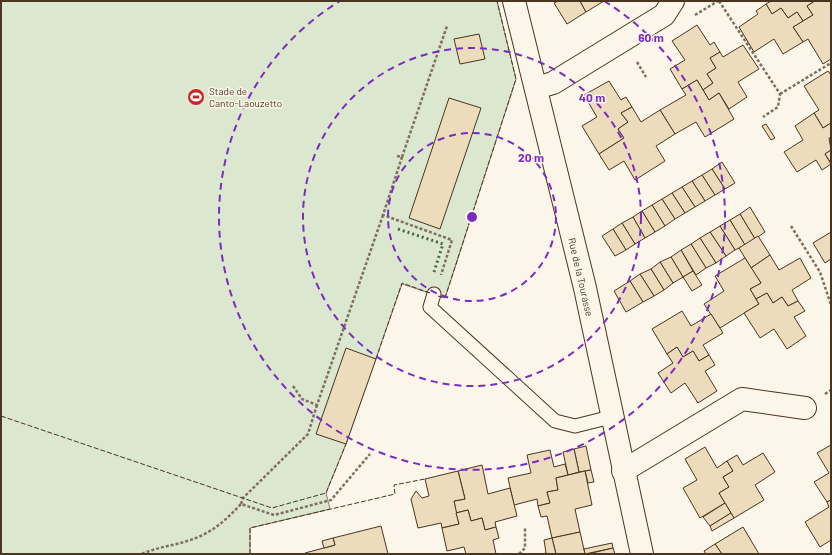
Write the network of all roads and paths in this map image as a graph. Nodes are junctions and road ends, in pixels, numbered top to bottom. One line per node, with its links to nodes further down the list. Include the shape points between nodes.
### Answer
1 (514, 1): 6 (street, Rue de la Tourasse)
2 (673, 1): 6 (street, via 664,15 553,84)
3 (719, 1): 7 (path)
4 (446, 26): 10 (path)
5 (831, 63): 7 (path)
6 (536, 88): 18 (street, Rue de la Tourasse, via 585,288)
7 (780, 94): 8 (path, via 778,107)
8 (763, 117)
9 (397, 156): 10 (path)
10 (402, 157): 11 (path)
11 (383, 214): 13 (path, via 452,240); 16 (path)
12 (792, 226): 14 (path, via 820,272)
13 (434, 294): 18 (lane, via 430,307 555,421 575,426)
14 (831, 306)
15 (293, 386): 16 (path, via 302,399)
16 (316, 405): 21 (path, via 308,434 243,498)
17 (805, 408): 20 (street, via 742,399)
18 (611, 417): 20 (street, Rue de la Tourasse)
19 (370, 454): 21 (path, via 331,500 274,515)
20 (623, 471): 25 (street, Rue de la Tourasse)
21 (241, 504): 23 (path, via 219,527 188,541 155,548)
22 (525, 527): 24 (path, via 525,548)
23 (142, 554)
24 (519, 554)
25 (642, 554)

